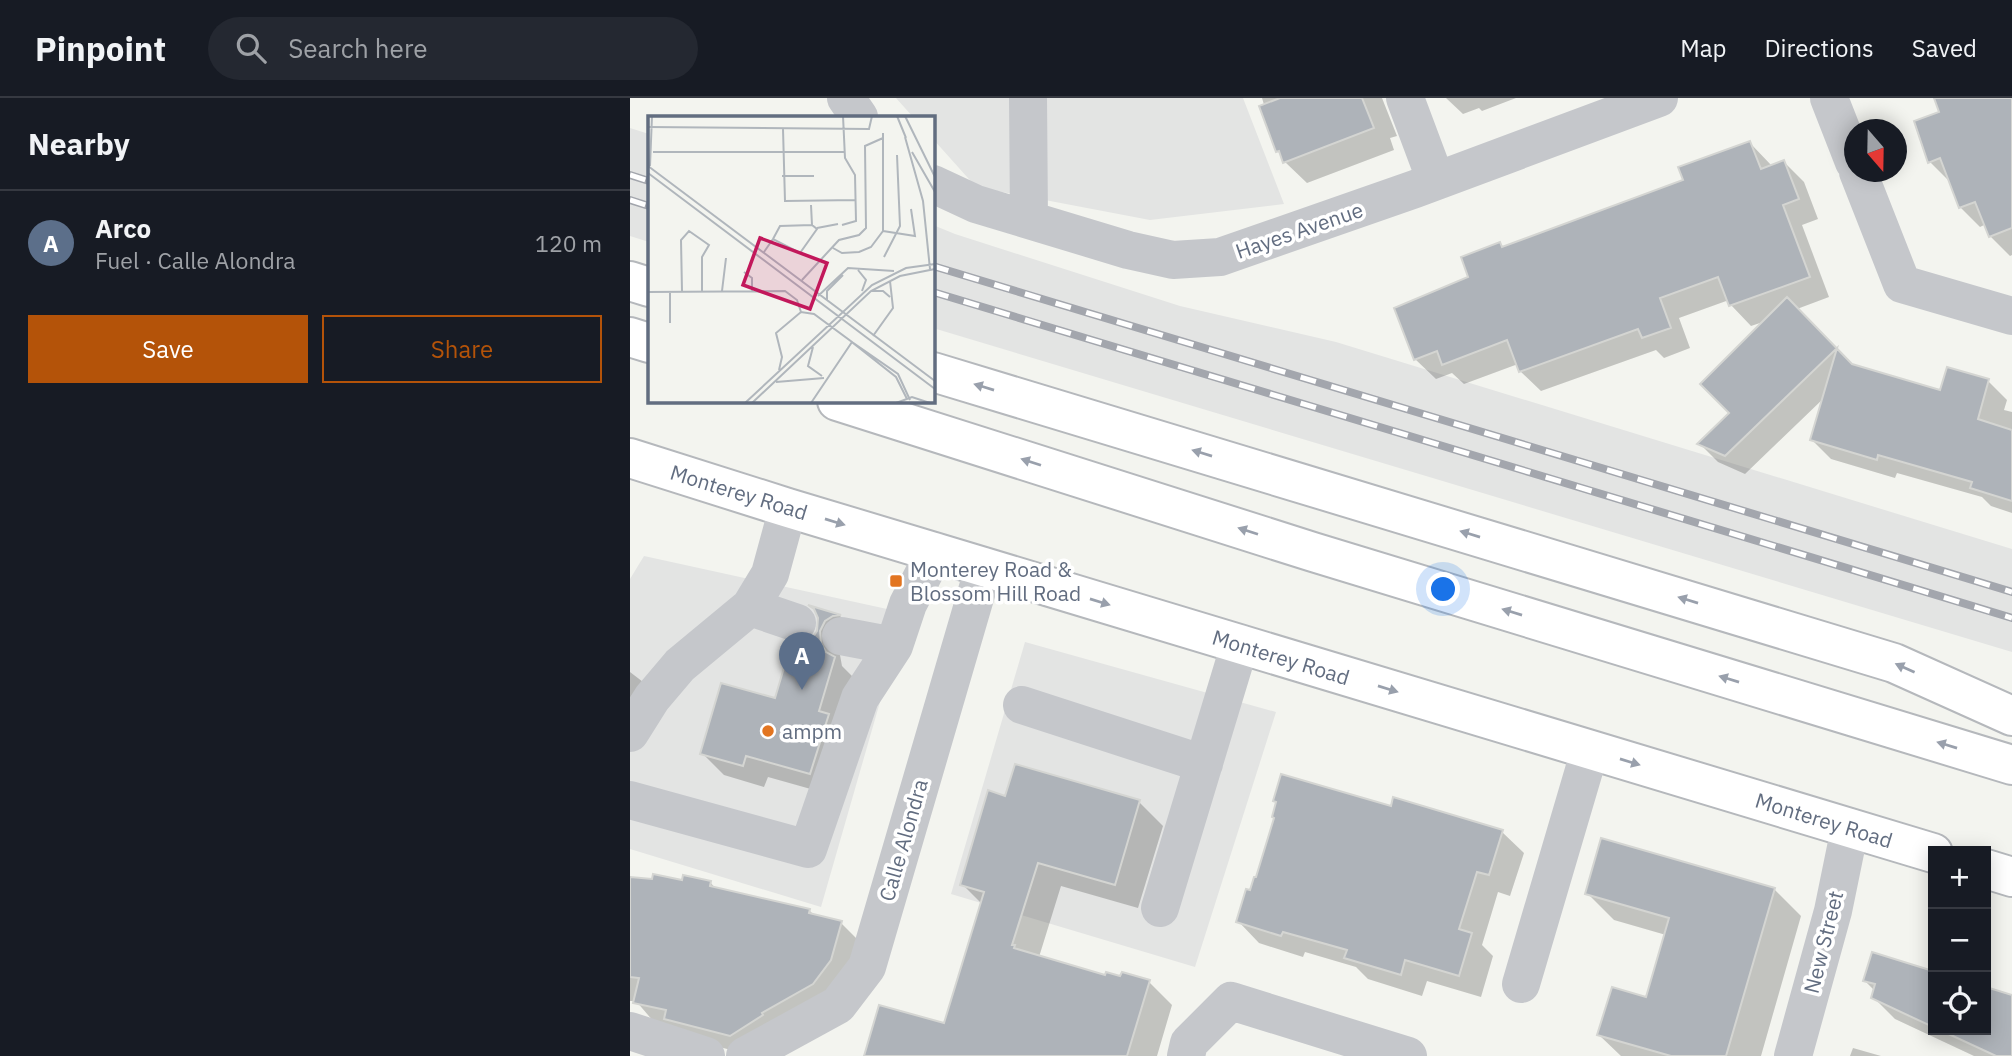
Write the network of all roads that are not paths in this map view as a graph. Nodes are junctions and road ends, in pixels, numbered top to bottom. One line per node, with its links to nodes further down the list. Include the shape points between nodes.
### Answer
1 (846, 98): 6 (street)
2 (1027, 98): 11 (street)
3 (1405, 98): 8 (street)
4 (1659, 98): 8 (street, Hayes Avenue)
5 (1829, 98): 7 (street)
6 (858, 116)
7 (1844, 136)
8 (1436, 181): 11 (street, Hayes Avenue, via 1220,257 1173,260)
9 (1862, 182): 14 (street, via 1902,284)
10 (934, 184): 11 (street, Hayes Avenue, via 976,204)
11 (1029, 220)
12 (630, 281): 13 (main road)
13 (648, 287)
14 (2012, 316)
15 (630, 337): 16 (main road)
16 (648, 343)
17 (934, 372): 29 (main road, one-way to 17, via 1894,663)
18 (839, 402): 33 (main road, one-way to 18)
19 (630, 458): 20 (main road, Monterey Road)
20 (788, 508): 21 (main road, Monterey Road, one-way to 21); 23 (street, via 770,575)
21 (934, 552): 22 (main road, Monterey Road); 27 (street, via 908,604)
22 (984, 567): 26 (main road, Monterey Road, one-way to 26); 43 (street, Calle Alondra, via 867,967 838,1005)
23 (750, 607): 24 (street); 30 (street, via 680,665)
24 (797, 624)
25 (841, 636): 27 (street)
26 (1240, 644): 31 (main road, Monterey Road, one-way to 31); 32 (street)
27 (894, 646): 34 (street, via 860,698 808,849)
28 (1022, 705): 32 (street)
29 (2012, 716)
30 (630, 733)
31 (1590, 750): 35 (main road, Monterey Road, one-way to 35); 40 (street)
32 (1203, 764): 39 (street)
33 (2012, 765)
34 (630, 800)
35 (1850, 828): 36 (main road, Monterey Road); 46 (street, New Street, via 1833,911)
36 (1928, 851)
37 (1991, 871): 38 (main road)
38 (2012, 877)
39 (1160, 908)
40 (1521, 984)
41 (630, 1031): 42 (street)
42 (706, 1056)
43 (745, 1056)
44 (1185, 1056): 45 (street, via 1189,1043 1231,1001)
45 (1408, 1056)
46 (1793, 1056)

